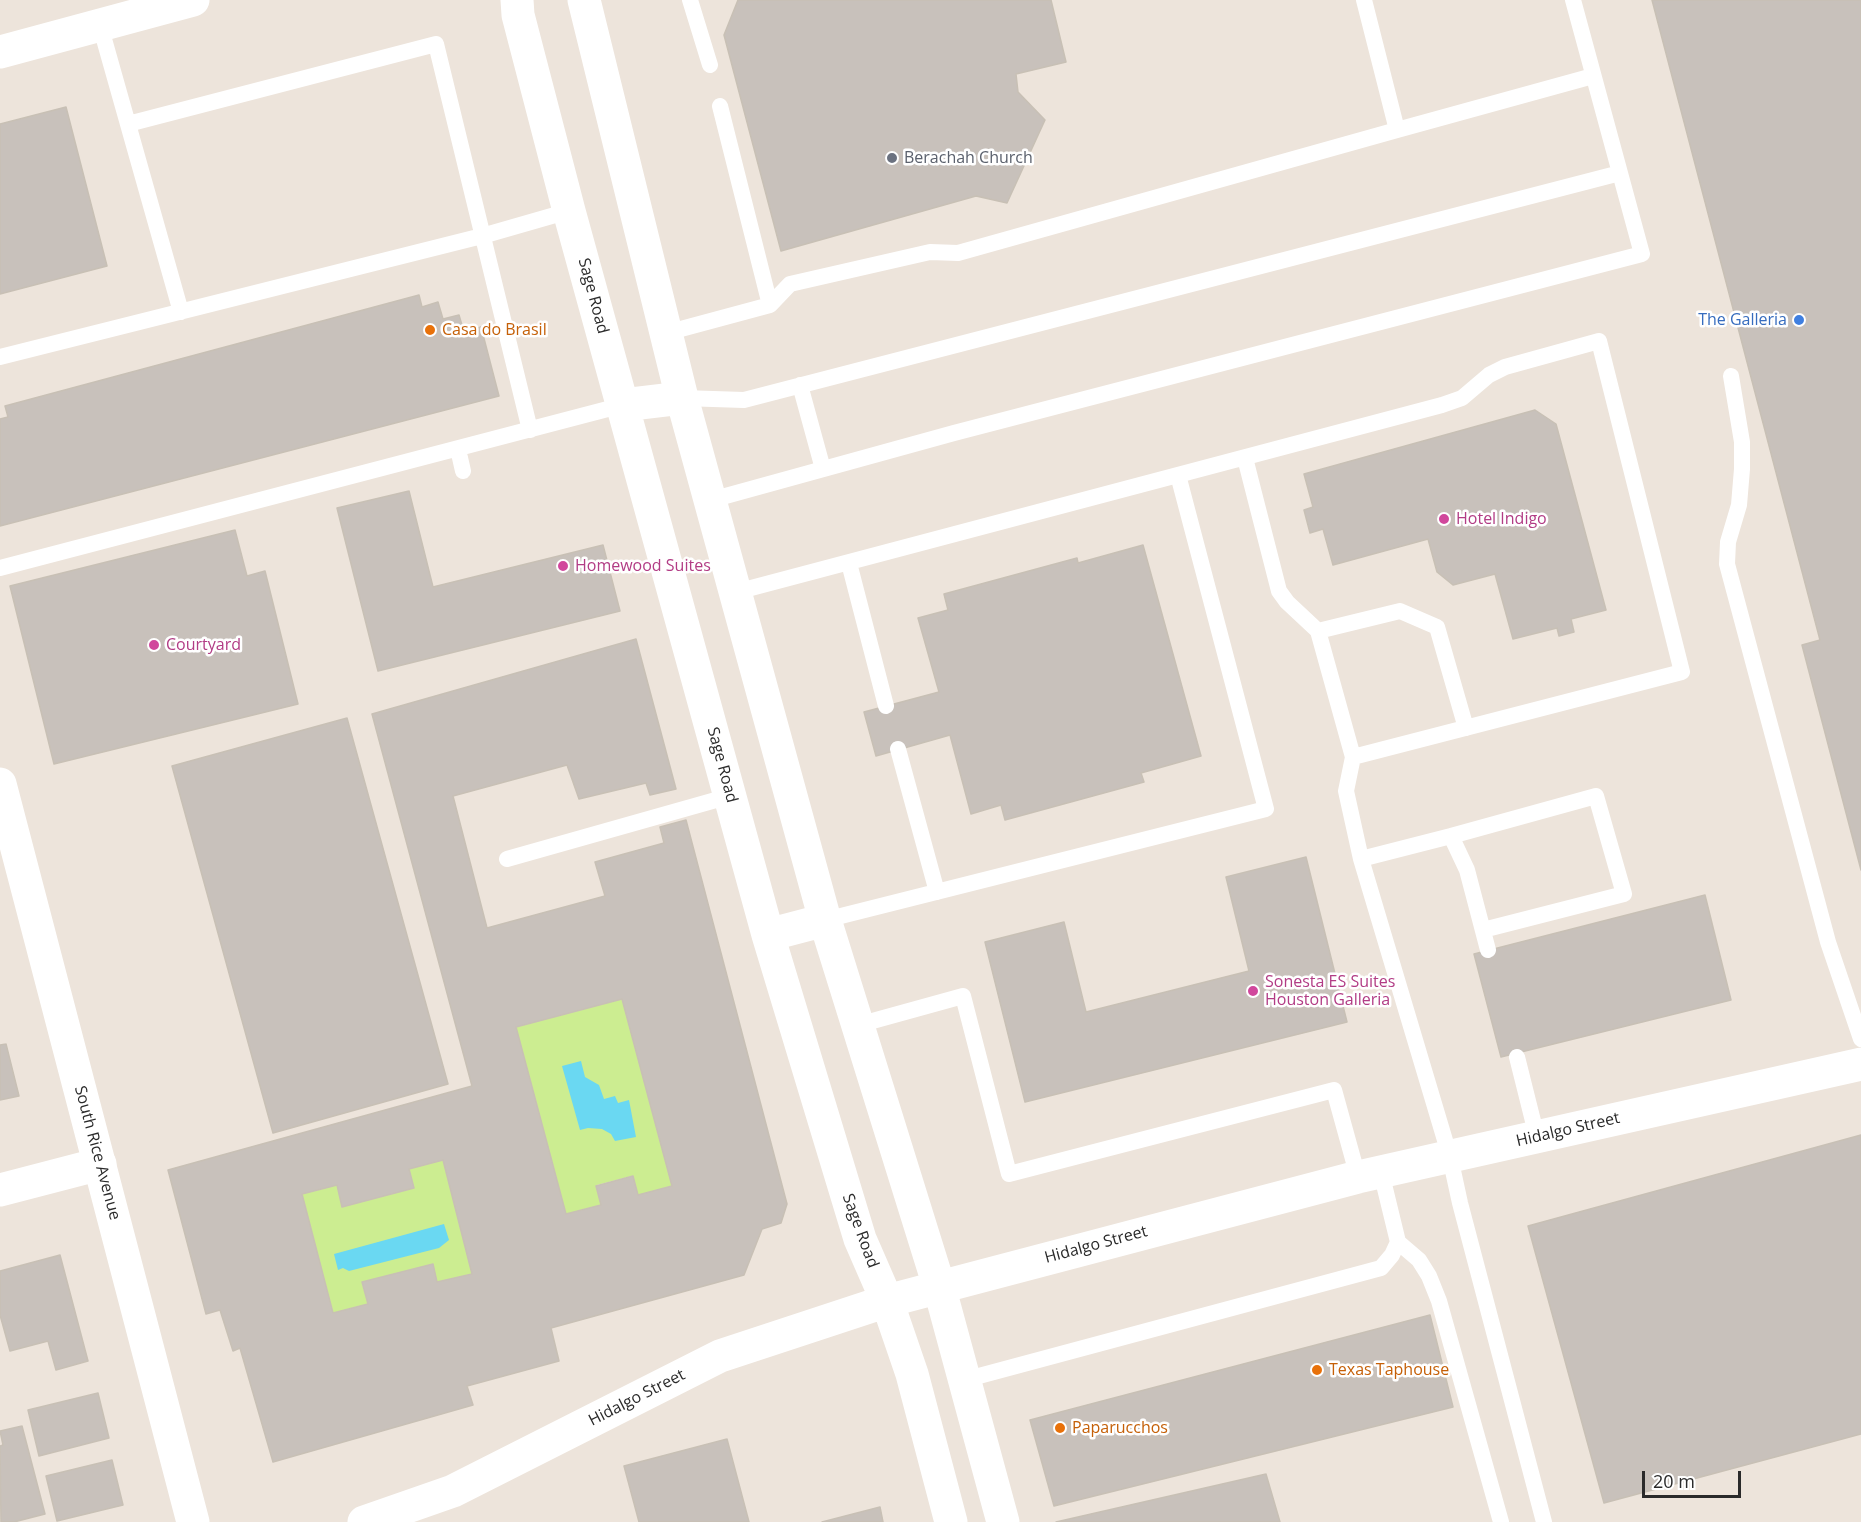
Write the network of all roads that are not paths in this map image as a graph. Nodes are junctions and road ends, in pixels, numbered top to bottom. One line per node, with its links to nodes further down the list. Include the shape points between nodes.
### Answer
1 (193, 0): 7 (main road)
2 (516, 0): 15 (main road, Sage Road)
3 (584, 0): 19 (main road)
4 (690, 0): 9 (lane)
5 (1364, 0): 13 (lane)
6 (1573, 0): 10 (lane)
7 (116, 14): 8 (main road); 12 (lane)
8 (0, 52)
9 (710, 65)
10 (1593, 76): 13 (lane); 14 (lane)
11 (720, 106): 17 (lane)
12 (128, 124): 16 (lane, via 436,44); 18 (lane)
13 (1397, 130): 17 (lane, via 958,253 930,252 790,284)
14 (1620, 173): 22 (lane); 28 (lane, via 1642,254)
15 (569, 211): 16 (lane); 24 (main road, Sage Road)
16 (482, 236): 18 (lane); 25 (lane)
17 (770, 305): 19 (lane)
18 (181, 312): 20 (lane)
19 (666, 333): 23 (main road)
20 (0, 357)
21 (1731, 376): 51 (lane, via 1742,442 1742,469 1727,564 1828,942)
22 (800, 384): 23 (lane, via 744,400); 28 (lane)
23 (682, 398): 24 (main road); 31 (main road)
24 (623, 405): 25 (lane); 41 (main road, Sage Road)
25 (531, 430): 26 (lane)
26 (458, 449): 29 (lane); 33 (lane)
27 (1245, 458): 30 (lane); 35 (lane, via 1279,591); 37 (lane, via 1442,405 1462,398 1505,367 1599,341 1682,672)
28 (823, 469): 31 (lane)
29 (463, 471)
30 (1178, 475): 32 (lane); 45 (lane, via 1266,809)
31 (711, 500): 34 (main road)
32 (849, 563): 34 (lane); 36 (lane)
33 (0, 568)
34 (736, 592): 46 (main road)
35 (1318, 631): 37 (lane, via 1400,611 1437,627); 39 (lane)
36 (886, 706)
37 (1466, 728): 39 (lane)
38 (898, 749): 45 (lane)
39 (1353, 757): 44 (lane, via 1347,791)
40 (0, 784): 56 (main road, South Rice Avenue)
41 (730, 796): 43 (lane); 48 (main road, Sage Road)
42 (1451, 836): 44 (lane); 47 (lane, via 1467,870); 47 (lane, via 1596,796 1624,894)
43 (507, 859)
44 (1362, 859): 55 (lane)
45 (937, 892): 46 (lane)
46 (825, 920): 48 (main road); 50 (main road)
47 (1483, 930): 49 (lane)
48 (768, 934): 61 (main road, Sage Road, via 860,1239)
49 (1488, 950)
50 (858, 1025): 57 (lane, via 963,996 1009,1174 1334,1090); 60 (main road)
51 (1861, 1039)
52 (1517, 1057): 54 (lane)
53 (1861, 1064): 54 (main road, Hidalgo Street)
54 (1537, 1137): 55 (main road, Hidalgo Street)
55 (1450, 1157): 57 (main road, Hidalgo Street); 68 (lane)
56 (100, 1164): 58 (main road); 63 (main road, South Rice Avenue)
57 (1369, 1175): 59 (lane); 60 (main road, Hidalgo Street)
58 (0, 1190)
59 (1398, 1242): 62 (lane, via 1381,1269); 67 (lane, via 1419,1260 1439,1301)
60 (939, 1286): 61 (main road, Hidalgo Street); 62 (main road)
61 (887, 1301): 64 (main road, Hidalgo Street, via 720,1356 453,1491); 65 (main road, Sage Road, via 912,1374)
62 (964, 1380): 66 (main road)
63 (193, 1522)
64 (364, 1522)
65 (951, 1522)
66 (1003, 1522)
67 (1501, 1522)
68 (1544, 1522)

